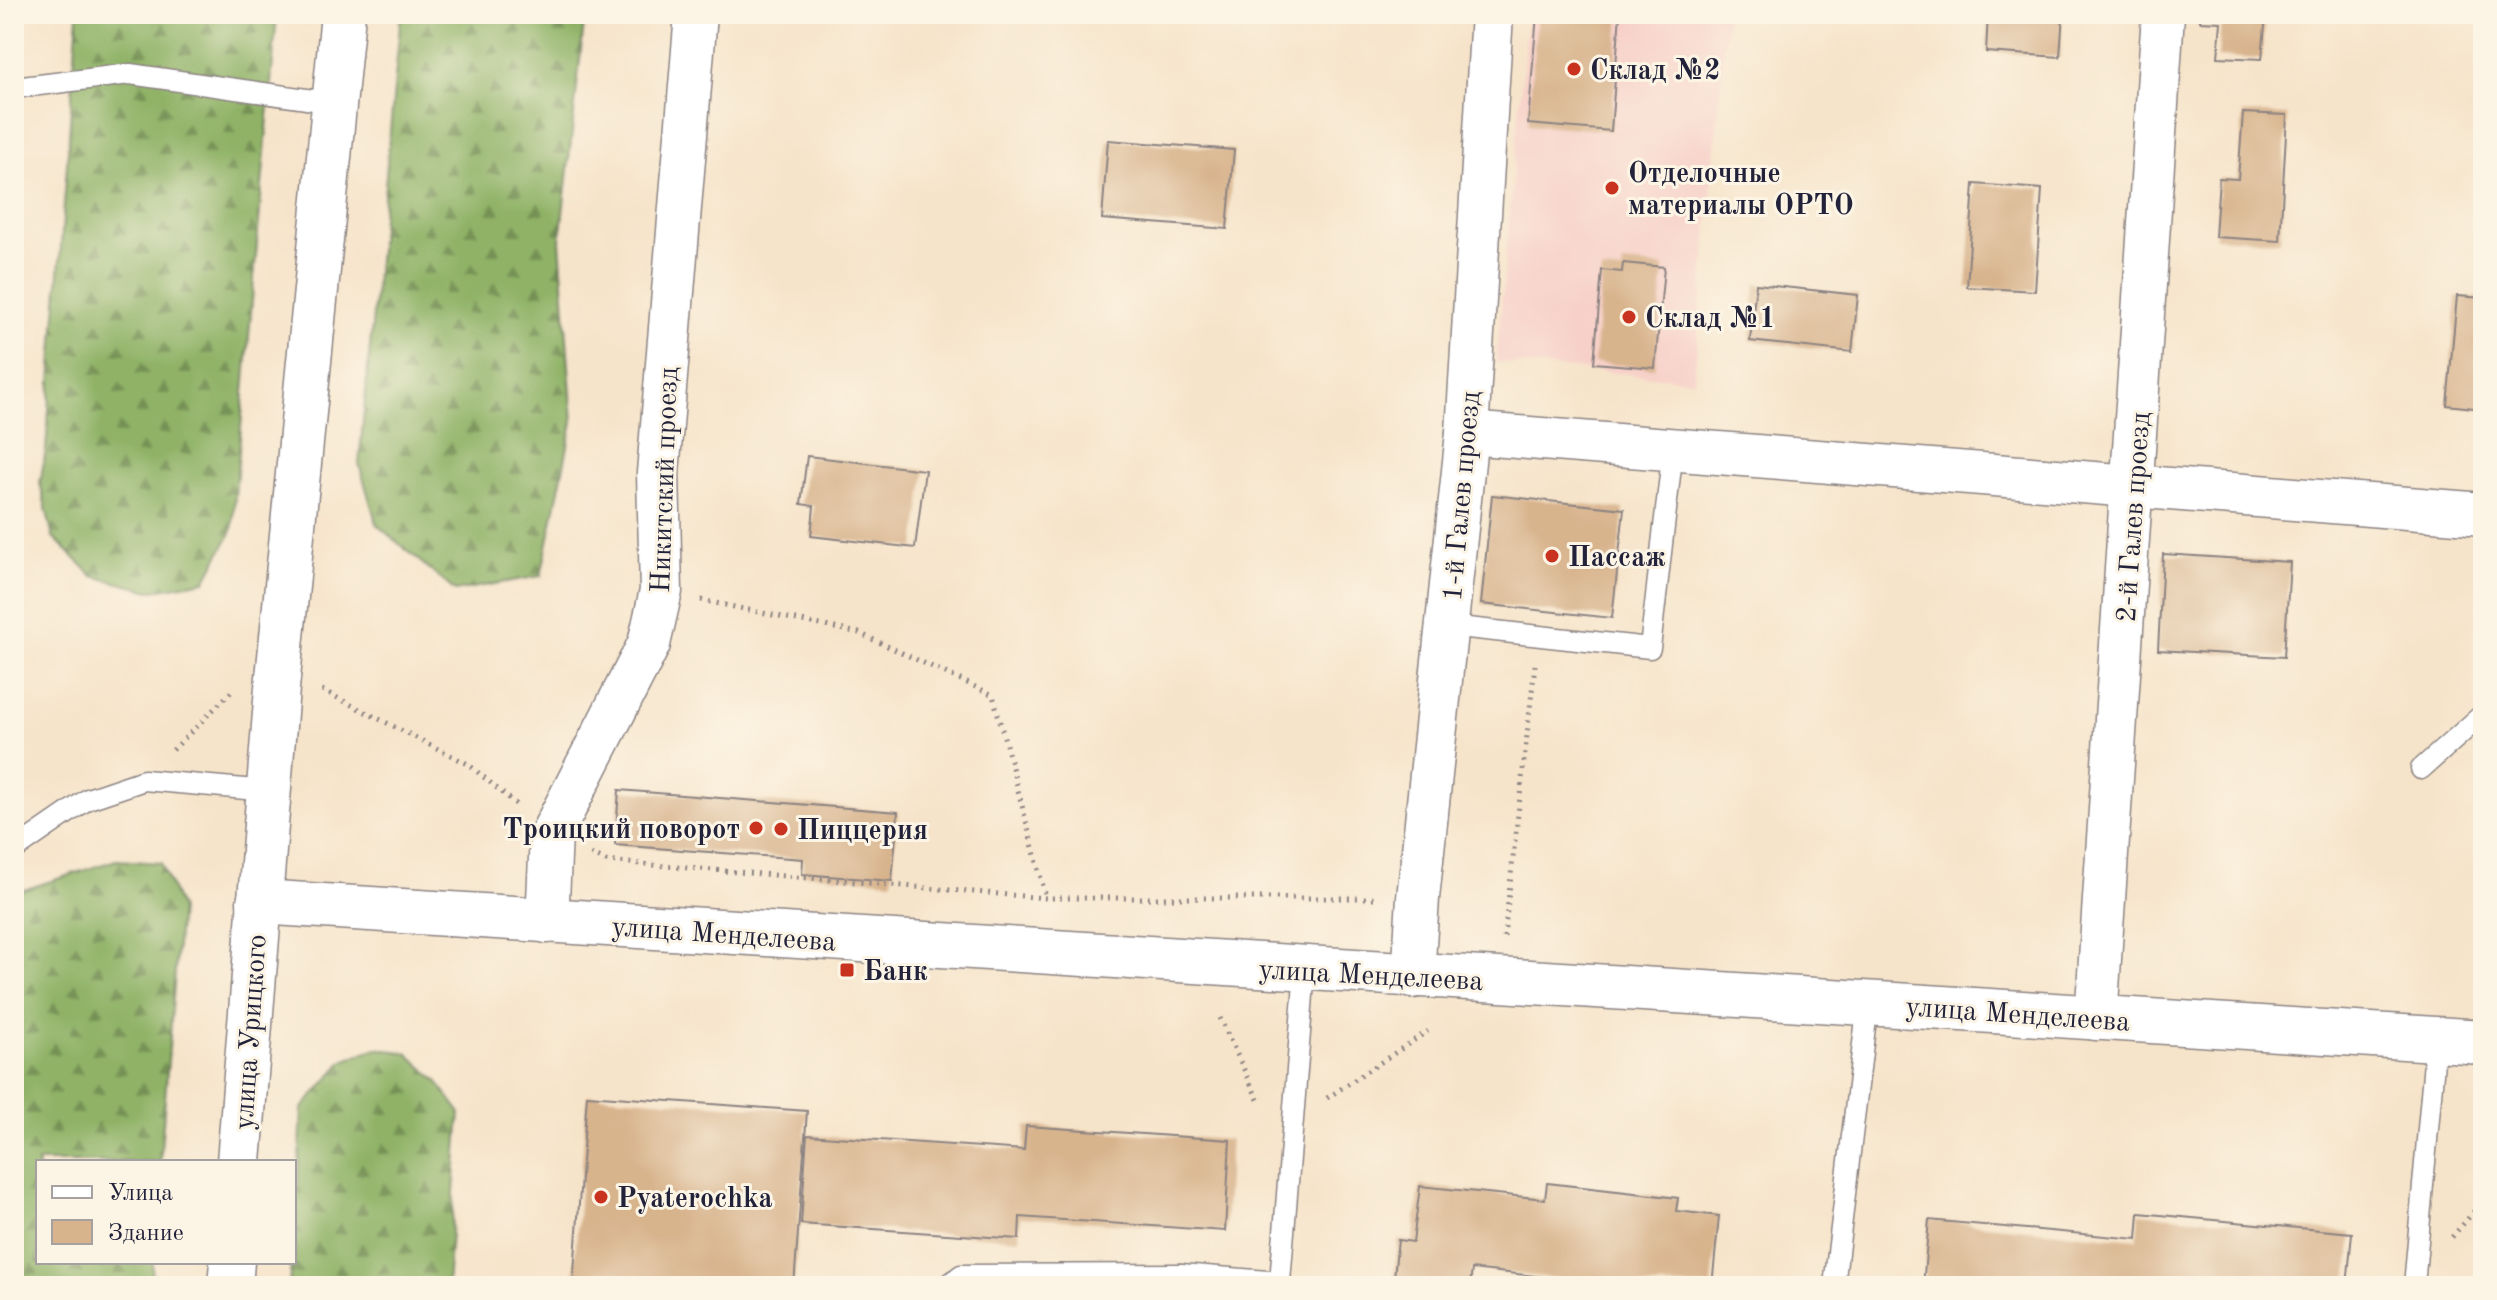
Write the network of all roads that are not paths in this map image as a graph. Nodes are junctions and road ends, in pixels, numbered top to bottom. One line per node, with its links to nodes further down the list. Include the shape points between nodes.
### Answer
1 (343, 14): 6 (main road, улица Урицкого)
2 (696, 14): 17 (street, Никитский проезд, via 658,473 661,591 649,644 551,835)
3 (1492, 14): 7 (street, 1-й Галев проезд)
4 (2163, 14): 9 (street, 2-й Галев проезд)
5 (14, 88): 6 (lane, via 130,74)
6 (335, 103): 14 (main road, улица Урицкого)
7 (1467, 433): 8 (street); 11 (street, 1-й Галев проезд)
8 (1673, 449): 9 (street); 11 (lane, via 1650,648)
9 (2134, 486): 10 (street); 21 (street, 2-й Галев проезд)
10 (2483, 514)
11 (1449, 626): 19 (street, 1-й Галев проезд)
12 (2483, 714): 13 (lane)
13 (2421, 769)
14 (268, 791): 15 (lane, via 144,780 88,799); 16 (main road, улица Урицкого)
15 (14, 850)
16 (259, 902): 17 (main road, улица Менделеева); 24 (main road, улица Урицкого)
17 (547, 922): 18 (main road, улица Менделеева)
18 (1305, 970): 19 (main road, улица Менделеева); 27 (lane)
19 (1413, 977): 20 (main road, улица Менделеева)
20 (1868, 1002): 21 (main road, улица Менделеева); 30 (lane)
21 (2096, 1019): 22 (main road, улица Менделеева)
22 (2436, 1039): 23 (main road, улица Менделеева); 31 (lane)
23 (2483, 1042)
24 (239, 1160)
25 (232, 1264): 28 (main road)
26 (1181, 1280): 27 (lane); 29 (lane, via 961,1275)
27 (1285, 1284)
28 (230, 1286)
29 (947, 1286)
30 (1834, 1286)
31 (2414, 1286)

